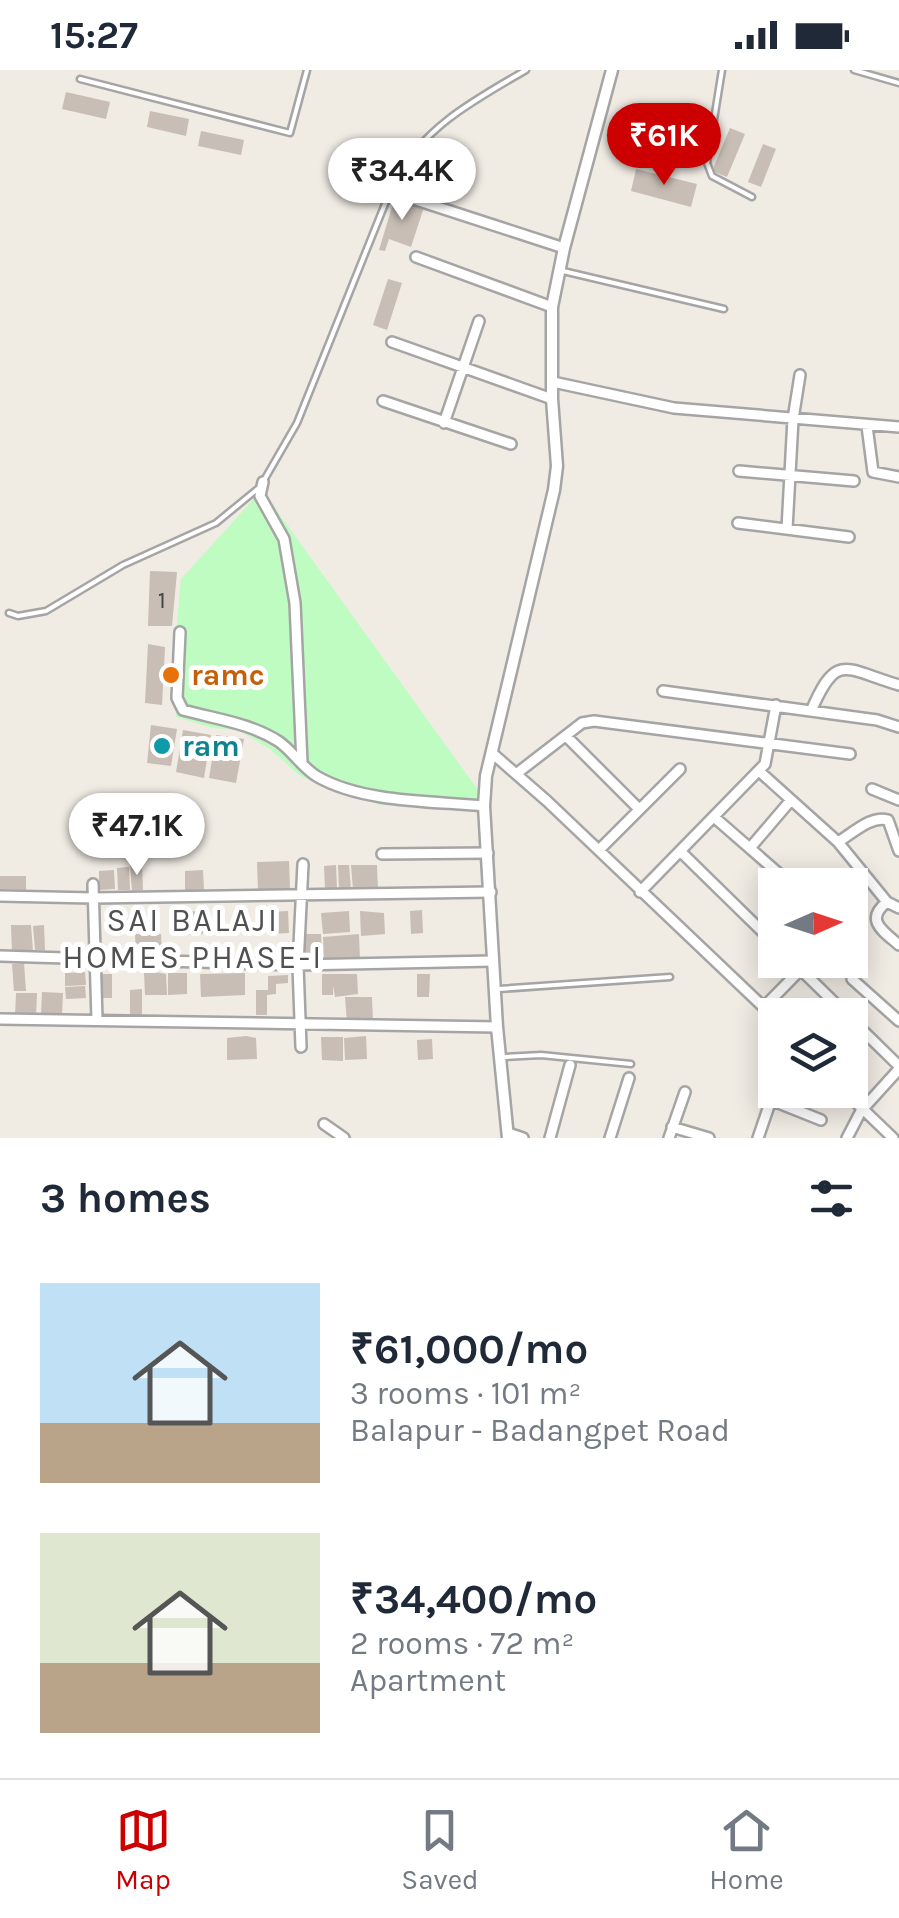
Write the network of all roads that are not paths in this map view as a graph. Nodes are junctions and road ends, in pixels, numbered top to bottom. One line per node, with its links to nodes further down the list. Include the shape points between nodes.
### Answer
1 (307, 70): 6 (lane, via 290,133)
2 (526, 70): 31 (lane, via 412,150 296,423)
3 (612, 70): 10 (street)
4 (722, 70): 8 (lane, via 708,170)
5 (854, 70): 7 (lane)
6 (80, 78)
7 (899, 84)
8 (752, 197)
9 (410, 198): 10 (street)
10 (564, 248): 12 (street)
11 (416, 257): 13 (street)
12 (560, 270): 13 (street); 14 (lane)
13 (552, 306): 19 (street)
14 (724, 310)
15 (479, 321): 17 (street)
16 (392, 342): 17 (street)
17 (462, 366): 20 (street); 23 (street)
18 (800, 375): 22 (street)
19 (553, 382): 20 (street); 22 (street, via 674,408)
20 (552, 399): 44 (street, via 554,490)
21 (382, 401): 23 (street)
22 (794, 419): 24 (street); 28 (street)
23 (444, 422): 26 (street)
24 (866, 426): 25 (street); 29 (street, via 874,472)
25 (899, 427)
26 (511, 444)
27 (740, 471): 28 (street)
28 (790, 475): 30 (street); 33 (street)
29 (899, 477)
30 (854, 481)
31 (262, 484): 35 (lane, via 216,524 136,558 46,611); 46 (street, via 263,507 284,539 295,604)
32 (738, 523): 33 (street)
33 (787, 528): 34 (street)
34 (849, 538)
35 (9, 613)
36 (180, 632): 46 (street, via 177,698 183,710 256,728)
37 (899, 685): 40 (street, via 833,670)
38 (663, 691): 39 (street)
39 (776, 705): 40 (street); 43 (street)
40 (811, 710): 41 (street)
41 (899, 728)
42 (566, 736): 43 (street, via 582,723 613,721); 49 (street); 54 (street)
43 (770, 742): 45 (street); 48 (street)
44 (492, 754): 49 (street); 53 (street)
45 (850, 754)
46 (302, 763): 53 (street, via 316,776 384,798)
47 (680, 769): 54 (street)
48 (759, 771): 52 (street); 55 (street)
49 (516, 774): 59 (street)
50 (872, 790): 51 (street)
51 (895, 798): 56 (street)
52 (791, 800): 57 (street); 58 (street)
53 (484, 806): 62 (street)
54 (639, 809): 59 (street)
55 (714, 817): 58 (street); 61 (street)
56 (882, 818): 57 (street); 60 (street)
57 (838, 842): 72 (street)
58 (750, 848): 65 (street)
59 (599, 850): 68 (street)
60 (899, 850)
61 (680, 852): 68 (street); 74 (street)
62 (488, 853): 63 (street); 67 (street)
63 (382, 854)
64 (303, 864): 70 (street)
65 (773, 868)
66 (93, 884): 71 (street)
67 (491, 892): 70 (street); 78 (street)
68 (640, 892): 87 (street)
69 (0, 896): 71 (street)
70 (302, 896): 71 (street); 79 (street)
71 (93, 898): 77 (street)
72 (887, 902): 73 (street); 75 (street, via 874,918)
73 (899, 908)
74 (758, 928)
75 (899, 946)
76 (0, 956): 77 (street)
77 (94, 960): 79 (street); 89 (street)
78 (493, 961): 79 (street); 84 (street)
79 (298, 965): 91 (street)
80 (670, 977): 84 (lane)
81 (793, 978): 85 (street)
82 (809, 978): 86 (street)
83 (852, 978): 90 (street)
84 (494, 989): 92 (street)
85 (773, 998)
86 (830, 998)
87 (758, 1001)
88 (0, 1019): 89 (street)
89 (97, 1020): 91 (street)
90 (899, 1021)
91 (301, 1024): 92 (street); 94 (street)
92 (497, 1027): 95 (street)
93 (868, 1036): 98 (street)
94 (301, 1047)
95 (500, 1057): 96 (lane); 108 (street)
96 (631, 1064)
97 (570, 1065): 111 (street)
98 (899, 1068): 104 (street)
99 (630, 1078): 112 (street)
100 (685, 1092): 107 (street)
101 (768, 1108): 114 (street)
102 (791, 1108): 105 (street)
103 (859, 1108): 104 (street)
104 (862, 1111): 115 (street); 116 (street)
105 (821, 1120)
106 (324, 1124): 109 (street)
107 (671, 1133): 113 (street)
108 (508, 1136): 110 (street)
109 (344, 1138)
110 (522, 1138)
111 (550, 1138)
112 (610, 1138)
113 (709, 1138)
114 (758, 1138)
115 (847, 1138)
116 (894, 1138)

